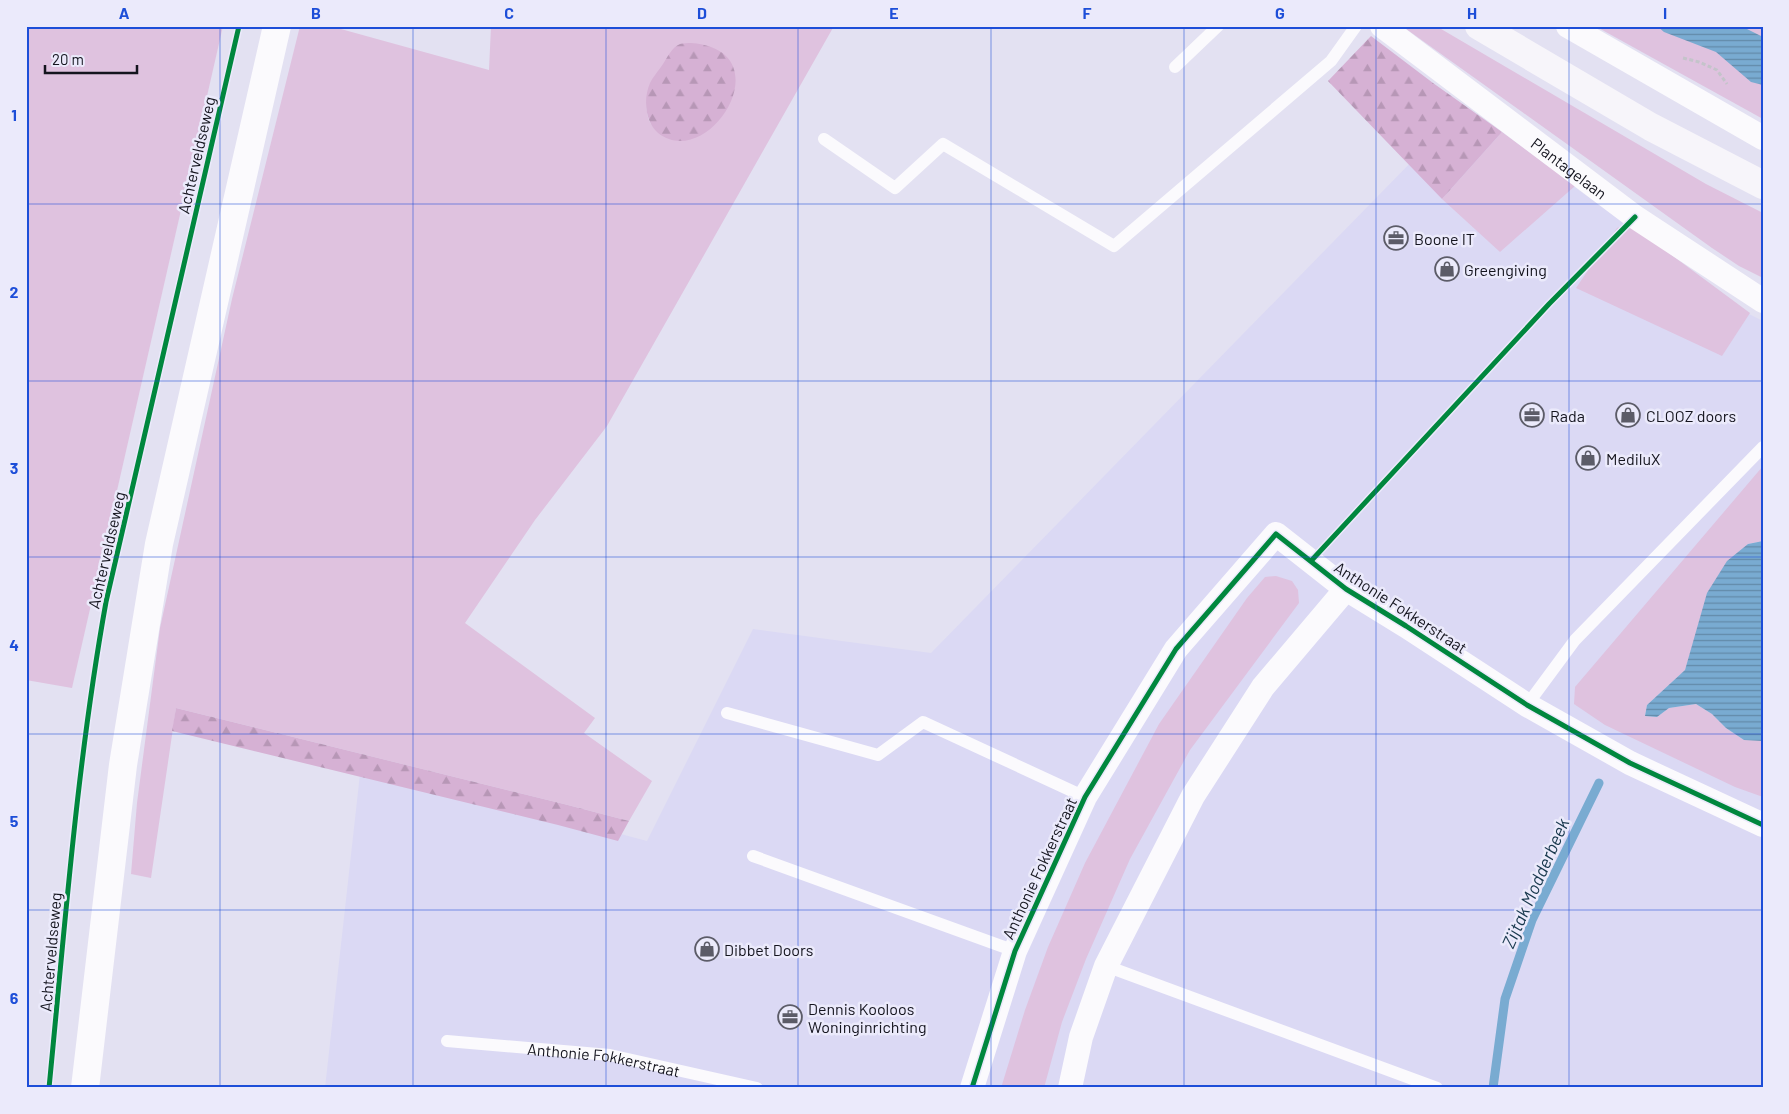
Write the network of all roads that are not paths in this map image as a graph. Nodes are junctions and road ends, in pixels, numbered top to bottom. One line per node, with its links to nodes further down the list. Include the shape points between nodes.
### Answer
1 (277, 26): 22 (street, via 160,544 123,765)
2 (1218, 26): 7 (lane)
3 (1356, 26): 9 (lane, via 1331,60 1114,246 943,144 895,188)
4 (1382, 26): 11 (street, Plantagelaan, via 1635,217)
5 (1479, 26): 10 (main road, via 1651,127)
6 (1568, 26): 8 (street)
7 (1175, 67)
8 (1763, 138)
9 (824, 139)
10 (1763, 184)
11 (1763, 301)
12 (1763, 447): 14 (lane, via 1575,640)
13 (1346, 589): 14 (street, Anthonie Fokkerstraat); 16 (street, Anthonie Fokkerstraat, via 1276,534 1176,649); 20 (street, Anthonie Fokkerstraat, via 1263,687 1193,796)
14 (1527, 705): 17 (street, Anthonie Fokkerstraat, via 1630,763)
15 (727, 713): 16 (lane, Anthonie Fokkerstraat, via 878,755 923,722)
16 (1085, 797): 19 (street, Anthonie Fokkerstraat)
17 (1763, 825)
18 (753, 856): 19 (lane, Anthonie Fokkerstraat)
19 (1015, 951): 24 (street, Anthonie Fokkerstraat)
20 (1106, 966): 25 (street, Anthonie Fokkerstraat, via 1081,1038); 26 (lane)
21 (447, 1042): 23 (lane, Anthonie Fokkerstraat, via 610,1054)
22 (85, 1088)
23 (757, 1088)
24 (972, 1088)
25 (1070, 1088)
26 (1437, 1088)

